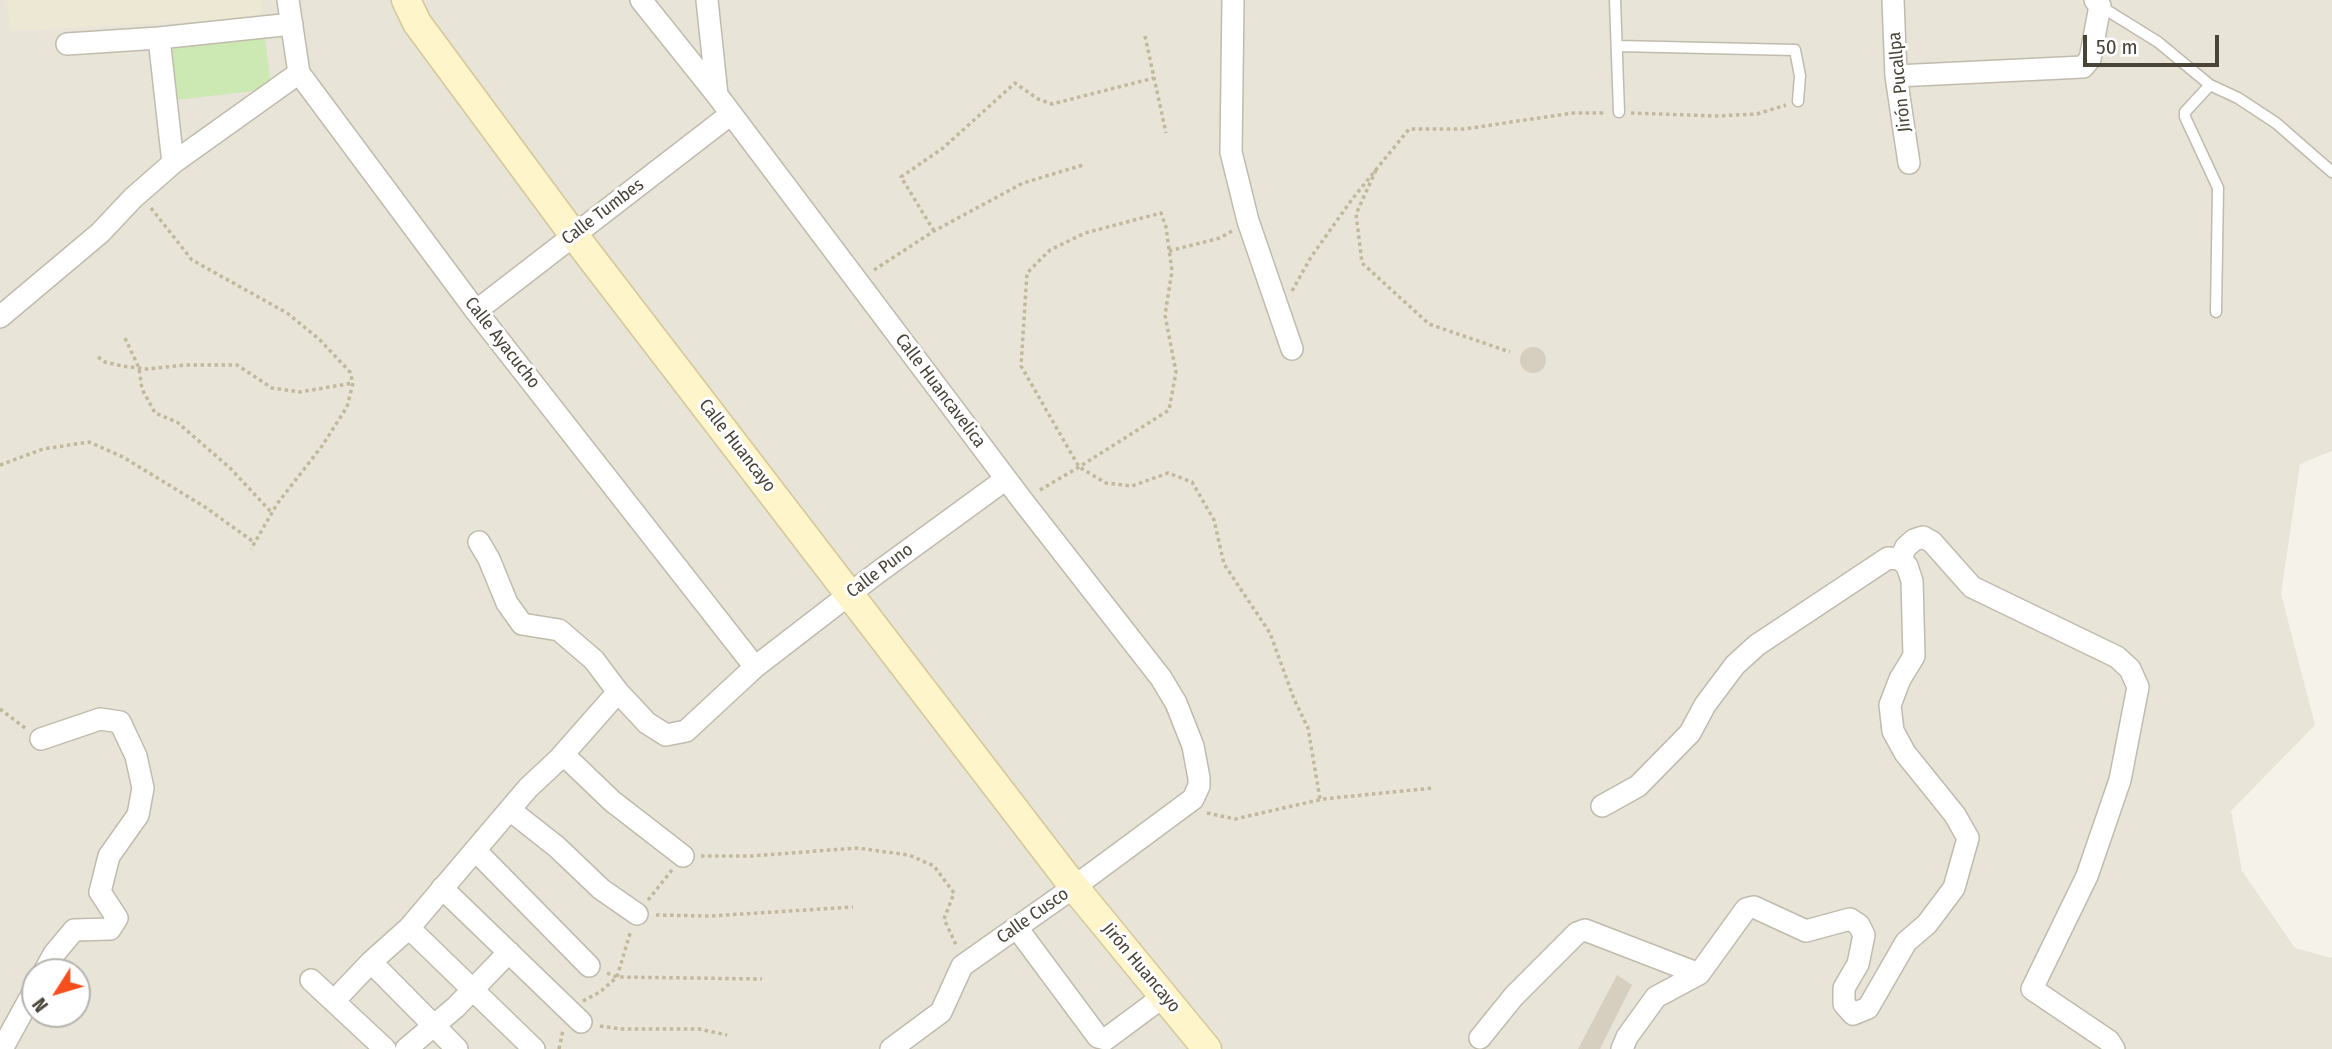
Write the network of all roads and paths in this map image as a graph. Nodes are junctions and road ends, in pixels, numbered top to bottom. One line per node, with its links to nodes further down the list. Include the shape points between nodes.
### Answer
1 (288, 0): 9 (street, Calle Ayacucho)
2 (406, 0): 31 (street, Calle Huancayo, via 417,23)
3 (641, 0): 18 (street, Calle Huancavelica)
4 (708, 0): 18 (street)
5 (1233, 0): 29 (street, via 1231,152)
6 (1615, 0): 13 (lane)
7 (1893, 0): 15 (street, Jirón Pucallpa)
8 (2098, 3): 15 (street, via 2090,59 2083,68); 17 (lane, via 2158,42)
9 (292, 24): 11 (street); 14 (street, Calle Ayacucho)
10 (1145, 36): 16 (path)
11 (159, 38): 12 (street); 23 (street)
12 (67, 44)
13 (1618, 46): 19 (lane, via 1796,50); 20 (lane)
14 (299, 73): 23 (street); 34 (street, Calle Ayacucho)
15 (1896, 76): 24 (street, Jirón Pucallpa)
16 (1154, 78): 22 (path); 30 (path, via 1052,104 1015,83 943,148 901,177)
17 (2210, 85): 27 (lane, via 2276,123); 35 (lane, via 2185,117 2218,188)
18 (717, 95): 21 (street, Calle Huancavelica)
19 (1798, 101): 20 (path, via 1757,114)
20 (1619, 112): 26 (path, via 1573,113 1464,129 1409,128)
21 (731, 114): 31 (street, Calle Tumbes); 33 (street, Calle Huancavelica)
22 (1166, 132)
23 (173, 163): 28 (street)
24 (1909, 163)
25 (1083, 165): 30 (path, via 1023,183)
26 (1377, 168): 36 (path, via 1311,257); 40 (path, via 1356,214 1362,263 1429,324)
27 (2332, 172)
28 (139, 193): 37 (street, via 100,233); 43 (path, via 192,260 287,313 319,339 350,372)
29 (1248, 221): 32 (path, via 1220,239); 36 (street)
30 (934, 231): 33 (path)
31 (573, 234): 34 (street, Calle Tumbes); 53 (street, Calle Huancayo)
32 (1169, 251): 45 (path, via 1172,271 1165,315 1176,372 1170,410); 45 (path, via 1161,213 1085,233 1050,250 1027,273 1021,366)
33 (857, 281): 46 (street, Calle Huancavelica)
34 (476, 311): 54 (street, Calle Ayacucho)
35 (2217, 312)
36 (1279, 315): 39 (street)
37 (0, 317)
38 (125, 338): 42 (path)
39 (1292, 349)
40 (1510, 352)
41 (98, 357): 42 (path)
42 (139, 368): 43 (path, via 237,365 272,388 300,392); 48 (path, via 142,389 155,413 177,422)
43 (353, 383): 48 (path, via 347,407)
44 (0, 465): 49 (path, via 43,449 89,442 123,457)
45 (1079, 467): 47 (path); 60 (path, via 1105,484 1132,486 1168,473 1192,482 1214,520 1224,564 1270,633 1308,728)
46 (1006, 479): 47 (street, Calle Huancavelica); 53 (street, Calle Puno)
47 (1022, 500): 61 (street, Calle Huancavelica, via 1169,690 1195,755 1199,786)
48 (272, 513): 49 (path)
49 (255, 542): 51 (path)
50 (479, 542): 55 (street, via 506,603 522,624 559,630 594,660)
51 (251, 549)
52 (1900, 559): 62 (street, via 1888,558 1757,645 1735,665 1690,733 1638,786); 77 (street, via 1912,581 1914,656 1890,705 1893,731 1968,838 1954,887 1927,924 1906,942 1868,1008 1853,1014 1844,1004 1844,988 1858,964 1864,935 1850,919 1806,931 1754,907 1746,909); 98 (street, via 1906,547 1923,537 1972,587 2117,657 2130,669 2138,687 2120,780 2087,876 2032,989 2109,1041)
53 (850, 593): 54 (street, Calle Puno); 66 (street, Calle Huancayo)
54 (755, 667): 55 (street, Calle Puno, via 686,731 666,735 647,723)
55 (618, 692): 58 (street)
56 (0, 709): 57 (path)
57 (41, 739): 73 (street, via 100,719 120,722 136,756 143,788 138,816 109,856 100,892 117,918 110,929 74,930)
58 (564, 755): 63 (street); 65 (street, via 611,801)
59 (1433, 788): 60 (path)
60 (1320, 799): 61 (path, via 1235,819)
61 (1187, 803): 66 (street, Calle Cusco)
62 (1602, 806)
63 (510, 810): 64 (street); 69 (street)
64 (475, 850): 67 (street); 76 (street)
65 (683, 856): 69 (path); 75 (path, via 857,848 909,855 934,866 954,893 944,919)
66 (1074, 887): 71 (street, Calle Cusco); 82 (street, Jirón Huancayo)
67 (442, 888): 70 (street); 72 (street)
68 (853, 907): 69 (path, via 710,916)
69 (637, 914): 78 (path)
70 (409, 928): 74 (street); 81 (street)
71 (1017, 928): 75 (street, Calle Cusco); 82 (street, via 1098,1037 1106,1039)
72 (509, 952): 81 (street); 85 (street)
73 (52, 958)
74 (371, 962): 83 (street); 86 (street)
75 (969, 962): 95 (street, Calle Cusco, via 962,966 941,1012)
76 (589, 966): 78 (path)
77 (1699, 974): 88 (street, via 1585,930 1514,996); 97 (street, via 1656,997)
78 (617, 977): 79 (path); 85 (path)
79 (762, 979)
80 (311, 980): 83 (street)
81 (473, 990): 86 (street); 93 (street)
82 (1164, 996): 96 (street, Jirón Huancayo)
83 (334, 1001): 90 (street)
84 (21, 1014): 89 (street)
85 (574, 1016): 87 (path, via 620,1029 699,1029); 94 (path)
86 (434, 1025): 91 (street); 92 (street)
87 (727, 1035)
88 (1480, 1038)
89 (2, 1049)
90 (385, 1049)
91 (405, 1049)
92 (457, 1049)
93 (534, 1049)
94 (559, 1049)
95 (891, 1049)
96 (1207, 1049)
97 (1622, 1049)
98 (2114, 1049)

